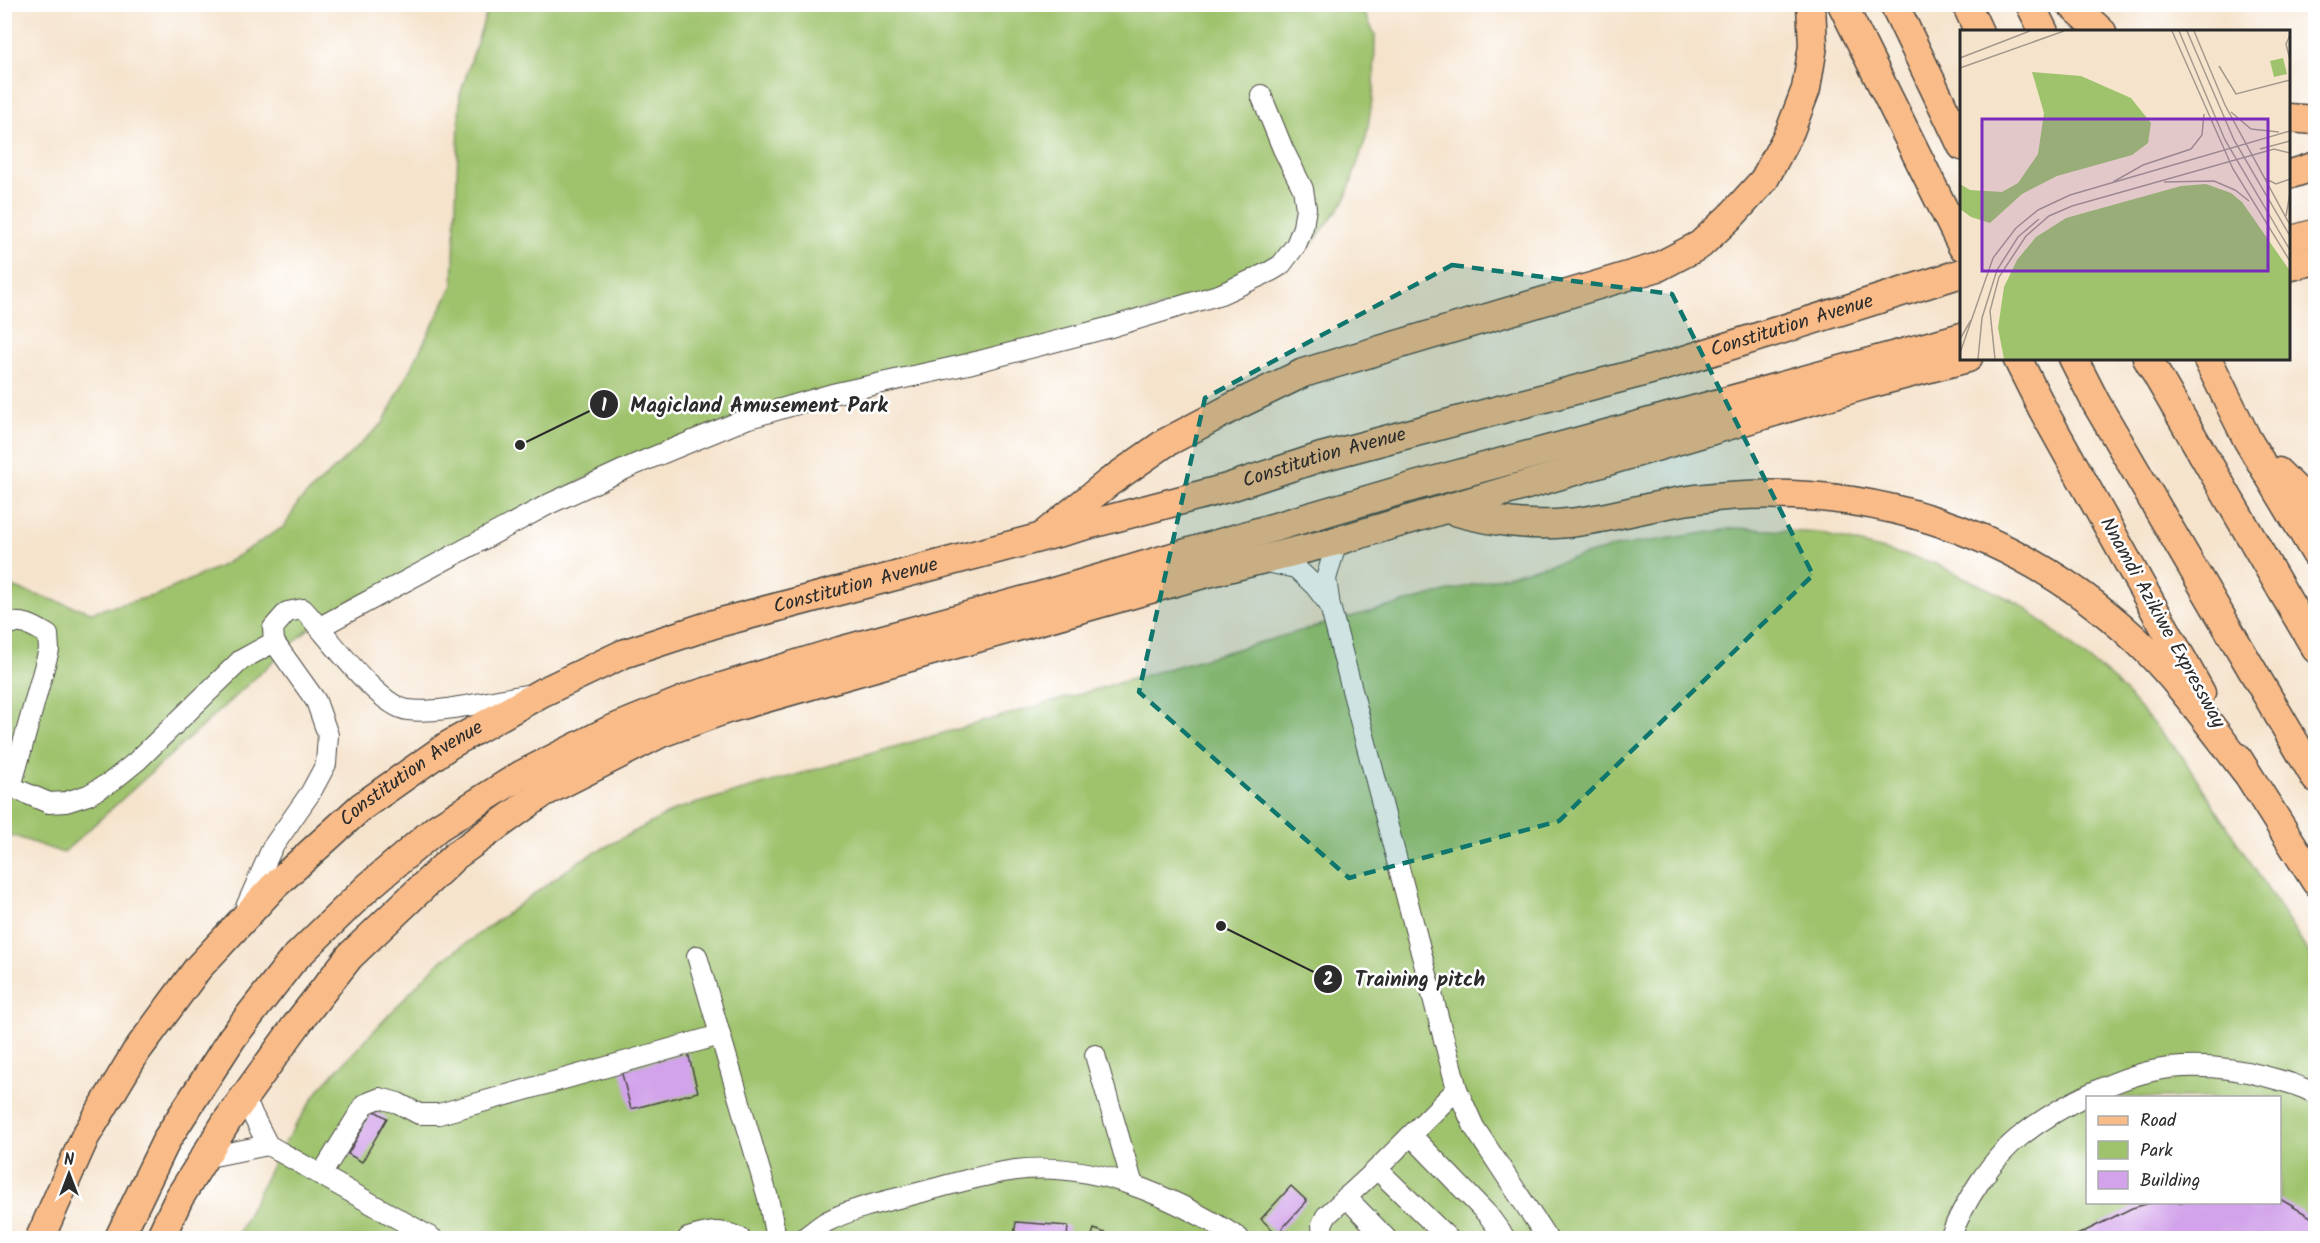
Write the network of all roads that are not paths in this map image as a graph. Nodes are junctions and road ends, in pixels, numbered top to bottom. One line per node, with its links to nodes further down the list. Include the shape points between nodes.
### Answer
1 (1811, 4): 34 (highway, via 1813,46 1806,89 1790,131 1764,180 1700,245 1658,267 1303,374 1165,443)
2 (1842, 4): 18 (highway)
3 (1894, 4): 13 (highway)
4 (1966, 4): 7 (highway)
5 (2030, 4): 8 (highway)
6 (2071, 4): 9 (highway)
7 (1978, 30)
8 (2043, 30)
9 (2100, 30)
10 (1261, 95): 40 (lane, via 1303,189 1306,208 1296,245 1281,265 1271,271 1221,294 1111,327 832,394 746,419 549,504)
11 (2290, 118): 12 (highway)
12 (2316, 120)
13 (1960, 142)
14 (2316, 166): 15 (highway)
15 (2290, 175)
16 (2316, 232): 17 (main road)
17 (2290, 240)
18 (1960, 242)
19 (2316, 246): 20 (highway)
20 (2290, 247)
21 (2316, 260): 22 (highway)
22 (2290, 267)
23 (1960, 274): 34 (highway, Constitution Avenue, via 1662,367 1321,457 1227,488)
24 (1958, 350): 25 (highway); 30 (highway)
25 (1899, 354): 30 (highway); 51 (highway, via 1415,486 699,694 608,731 521,775 437,828 367,888)
26 (2018, 360): 44 (highway, Nnamdi Azikiwe Expressway, via 2048,421)
27 (2074, 360): 45 (highway, via 2096,404)
28 (2148, 360): 42 (highway)
29 (2208, 360): 31 (highway)
30 (1865, 385): 33 (highway)
31 (2247, 439): 32 (highway); 36 (highway)
32 (2316, 508)
33 (1437, 512): 35 (highway); 44 (highway, via 1543,524 1569,523 1694,499 1761,495 1842,499 1919,514 2010,551 2058,578 2098,608 2174,679)
34 (1040, 538): 43 (highway, Constitution Avenue, via 714,624 623,654)
35 (1344, 538): 37 (highway); 38 (lane, via 1326,579)
36 (2316, 554)
37 (1259, 561): 38 (lane, via 1296,568); 47 (highway, via 727,709 661,734 543,793)
38 (1330, 606): 54 (lane)
39 (4, 624): 46 (lane, via 30,624 48,635 50,650)
40 (320, 627): 41 (lane, via 303,609 287,612 273,628); 43 (lane, via 371,689 406,710)
41 (274, 642): 46 (lane, via 240,660 137,761 88,795 49,803); 49 (lane, via 315,701 328,735 326,764 272,848)
42 (2316, 649)
43 (541, 693): 49 (highway, Constitution Avenue, via 449,745 361,807 274,886)
44 (2246, 772): 48 (highway, Nnamdi Azikiwe Expressway)
45 (2316, 778)
46 (8, 786)
47 (455, 856): 51 (highway); 56 (highway, via 350,956)
48 (2316, 882)
49 (239, 924): 65 (highway, Constitution Avenue, via 198,968 136,1052 85,1137)
50 (697, 956): 52 (lane)
51 (292, 961): 66 (highway, via 232,1038 167,1139)
52 (720, 1035): 61 (lane, via 439,1114 419,1114 380,1098 365,1104); 72 (lane, via 768,1198)
53 (1095, 1055): 62 (lane)
54 (1457, 1089): 57 (lane); 79 (lane, via 1474,1127)
55 (2316, 1094): 80 (lane, via 2300,1085 2236,1069 2169,1068 2114,1082 2061,1108 2020,1136 1982,1177)
56 (244, 1098): 58 (lane); 59 (highway)
57 (1411, 1135): 60 (lane); 78 (lane, via 1488,1215)
58 (268, 1145): 59 (lane); 61 (lane)
59 (204, 1158): 64 (highway)
60 (1377, 1169): 63 (lane); 77 (lane)
61 (321, 1175): 69 (lane)
62 (1132, 1185): 73 (lane, via 1102,1176 1018,1170 874,1205 827,1222); 74 (lane, via 1190,1210)
63 (1346, 1197): 75 (lane, via 1326,1216); 76 (lane)
64 (179, 1198): 67 (highway); 68 (highway)
65 (40, 1239)
66 (119, 1239)
67 (142, 1239)
68 (160, 1239)
69 (432, 1239)
70 (688, 1239): 71 (lane, via 711,1232 726,1232)
71 (740, 1239)
72 (776, 1239)
73 (804, 1239)
74 (1239, 1239)
75 (1323, 1239)
76 (1386, 1239)
77 (1448, 1239)
78 (1505, 1239)
79 (1547, 1239)
80 (1950, 1239)

